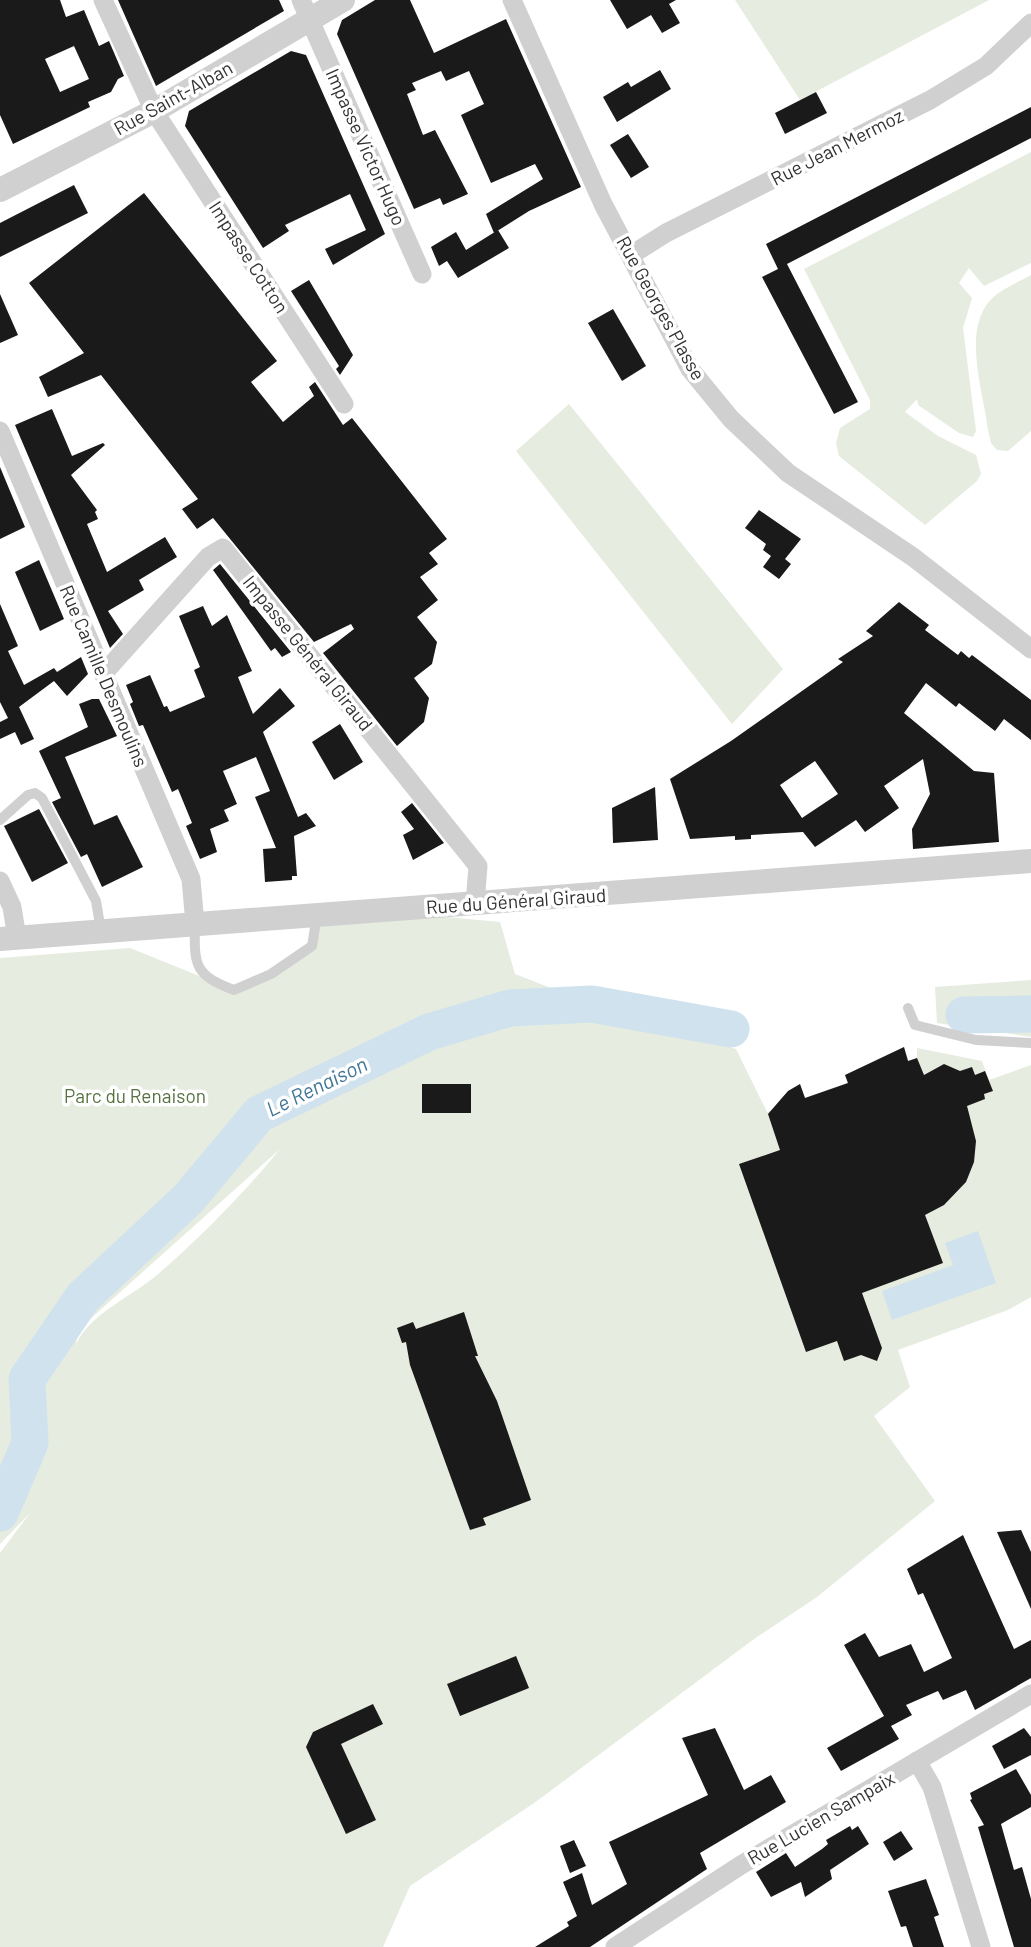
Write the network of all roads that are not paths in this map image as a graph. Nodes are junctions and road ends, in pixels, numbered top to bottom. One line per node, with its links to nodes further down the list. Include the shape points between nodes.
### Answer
1 (103, 0): 6 (street, Impasse Cotton)
2 (343, 0): 4 (street, Rue Saint-Alban)
3 (512, 0): 8 (street, Rue Georges Plasse, via 603,204)
4 (305, 10): 6 (street, Rue Saint-Alban); 9 (street, Impasse Victor Hugo)
5 (1031, 23): 8 (street, Rue Jean Mermoz, via 986,66 930,100 687,222)
6 (154, 111): 7 (street, Rue Saint-Alban); 10 (street, Impasse Cotton)
7 (0, 190)
8 (631, 255): 12 (street, Rue Georges Plasse, via 690,369 731,419 788,473 913,557)
9 (422, 274)
10 (344, 404)
11 (0, 431): 13 (street, Rue Camille Desmoulins)
12 (1031, 649)
13 (103, 674): 17 (street, Impasse Général Giraud, via 208,557 223,548 478,866); 19 (street, Rue Camille Desmoulins, via 191,879)
14 (0, 820): 20 (lane, via 28,795 42,797 96,901)
15 (1031, 861): 17 (street, Rue du Général Giraud)
16 (0, 881): 21 (street, via 12,907)
17 (475, 904): 18 (street, Rue du Général Giraud)
18 (317, 915): 19 (street, Rue du Général Giraud); 19 (lane, via 312,946 271,974 234,990 211,982 194,960)
19 (195, 924): 20 (street, Rue du Général Giraud)
20 (101, 931): 21 (street, Rue du Général Giraud)
21 (8, 939)
22 (908, 1008): 23 (lane, via 915,1025 976,1040)
23 (1031, 1043)
24 (1031, 1695): 25 (street, Rue Lucien Sampaix)
25 (917, 1761): 26 (street, Rue Lucien Sampaix, via 741,1865); 27 (street, via 932,1787)
26 (615, 1947)
27 (981, 1947)

